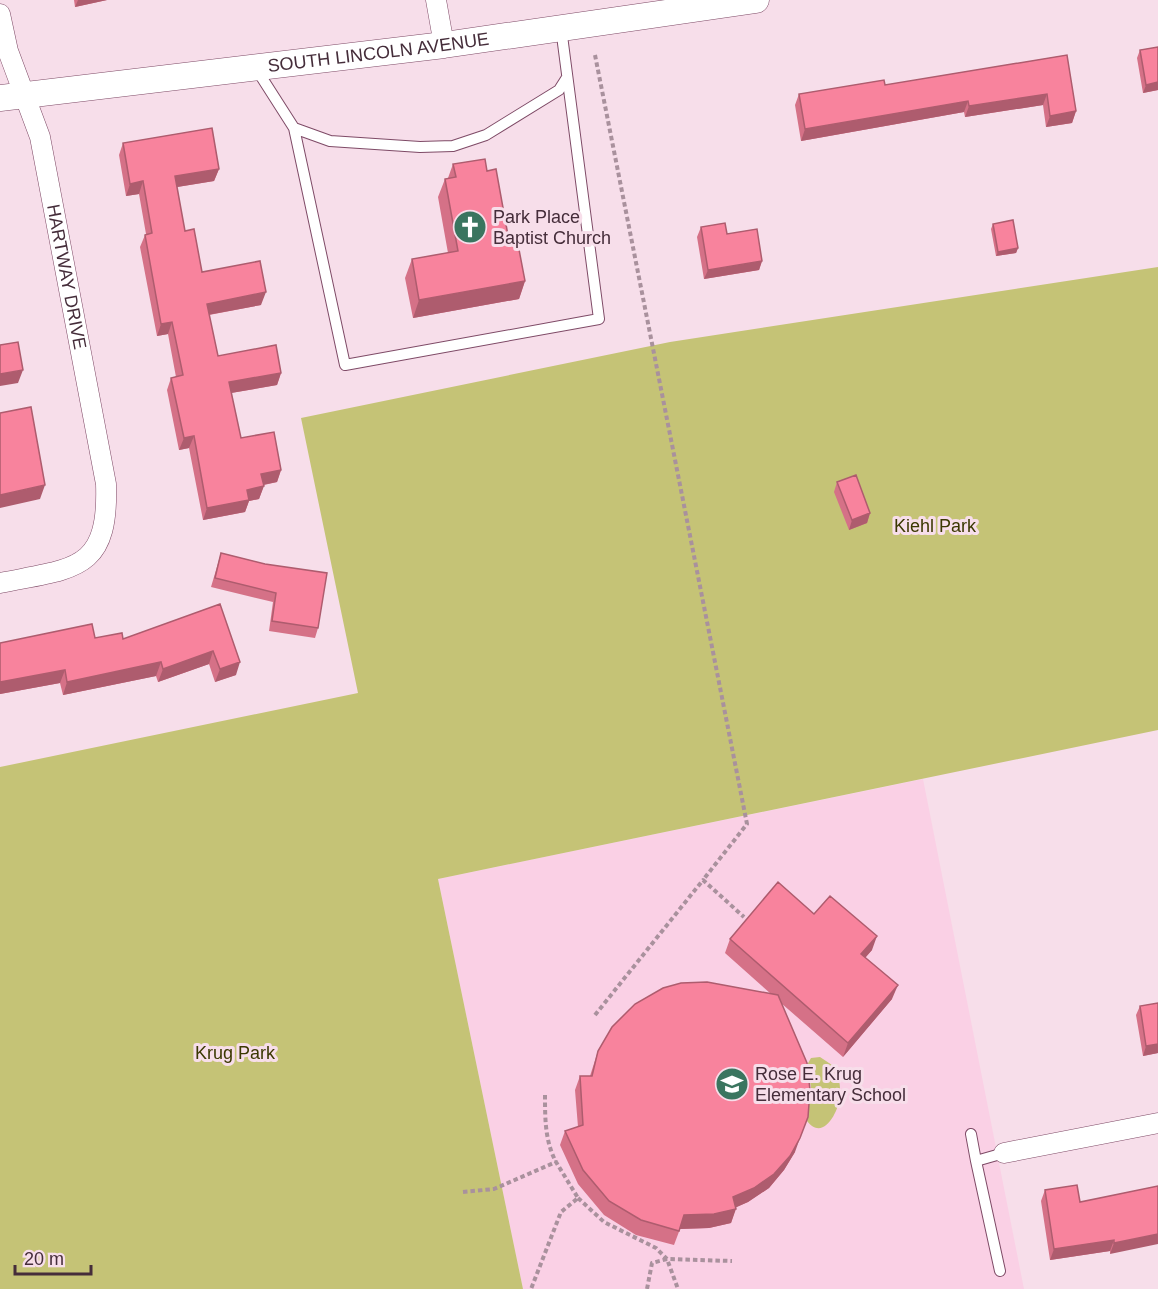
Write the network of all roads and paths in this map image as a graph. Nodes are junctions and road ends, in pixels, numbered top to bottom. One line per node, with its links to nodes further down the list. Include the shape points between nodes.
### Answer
1 (436, 0): 5 (street)
2 (756, 0): 4 (street, SOUTH LINCOLN AVENUE)
3 (0, 14): 9 (street, HARTWAY DRIVE)
4 (561, 28): 5 (street, SOUTH LINCOLN AVENUE); 8 (lane)
5 (444, 45): 7 (street, SOUTH LINCOLN AVENUE)
6 (595, 55): 12 (path, via 747,824)
7 (254, 67): 9 (street, SOUTH LINCOLN AVENUE); 10 (lane)
8 (566, 78): 10 (lane, via 559,90 507,123 453,146 330,141); 10 (lane, via 599,319 345,365)
9 (12, 97): 11 (street, HARTWAY DRIVE, via 40,137 106,484 107,516 100,542 86,560 53,572)
10 (294, 128)
11 (0, 583)
12 (703, 880): 13 (path); 14 (path)
13 (744, 917)
14 (595, 1015)
15 (545, 1095): 20 (path, via 545,1126)
16 (1158, 1123): 18 (street)
17 (972, 1134): 19 (lane)
18 (1004, 1154): 19 (lane)
19 (976, 1161): 25 (lane)
20 (556, 1162): 21 (path, via 494,1190); 22 (path)
21 (463, 1192)
22 (578, 1198): 23 (path, via 604,1222 656,1248); 26 (path, via 561,1212)
23 (667, 1259): 24 (path); 27 (path, via 652,1263); 28 (path)
24 (732, 1261)
25 (1000, 1271)
26 (531, 1289)
27 (646, 1289)
28 (678, 1289)

